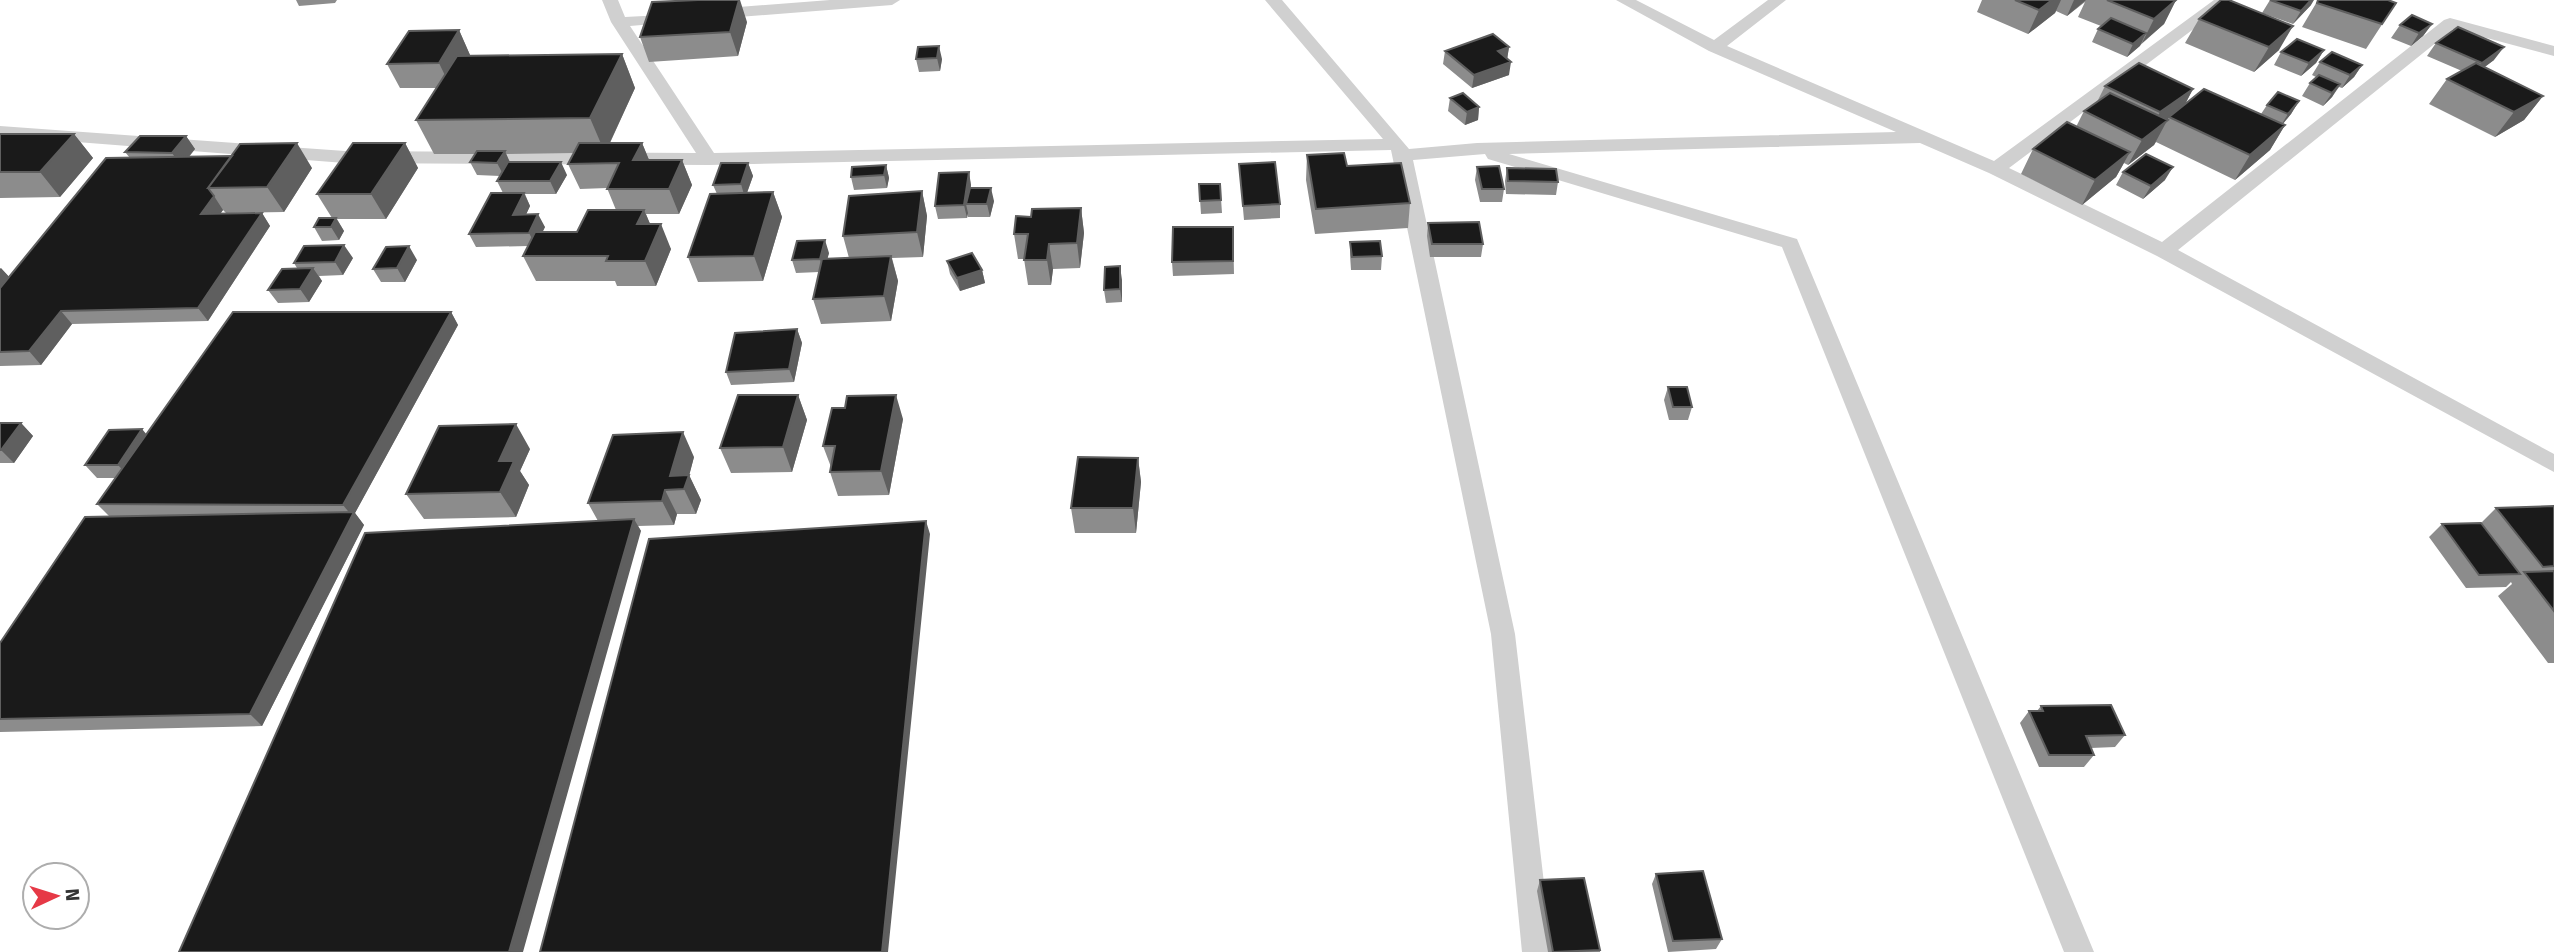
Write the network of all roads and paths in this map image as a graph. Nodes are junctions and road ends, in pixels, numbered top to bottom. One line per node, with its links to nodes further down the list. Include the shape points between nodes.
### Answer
1 (610, 0): 7 (lane)
2 (892, 0): 7 (lane)
3 (1273, 0): 12 (lane)
4 (1624, 0): 8 (lane)
5 (1778, 0): 8 (lane)
6 (2224, 0): 15 (lane)
7 (619, 22): 14 (lane)
8 (1715, 47): 11 (lane)
9 (2554, 51): 16 (lane, via 2450,23)
10 (0, 131): 14 (lane, via 345,157)
11 (1925, 137): 13 (lane); 15 (lane)
12 (1400, 149): 13 (lane); 14 (lane); 18 (lane, via 1503,634)
13 (1477, 149): 19 (lane, via 1790,243)
14 (709, 159)
15 (1996, 169): 16 (lane)
16 (2164, 251): 17 (lane)
17 (2554, 464)
18 (1537, 952)
19 (2079, 952)

